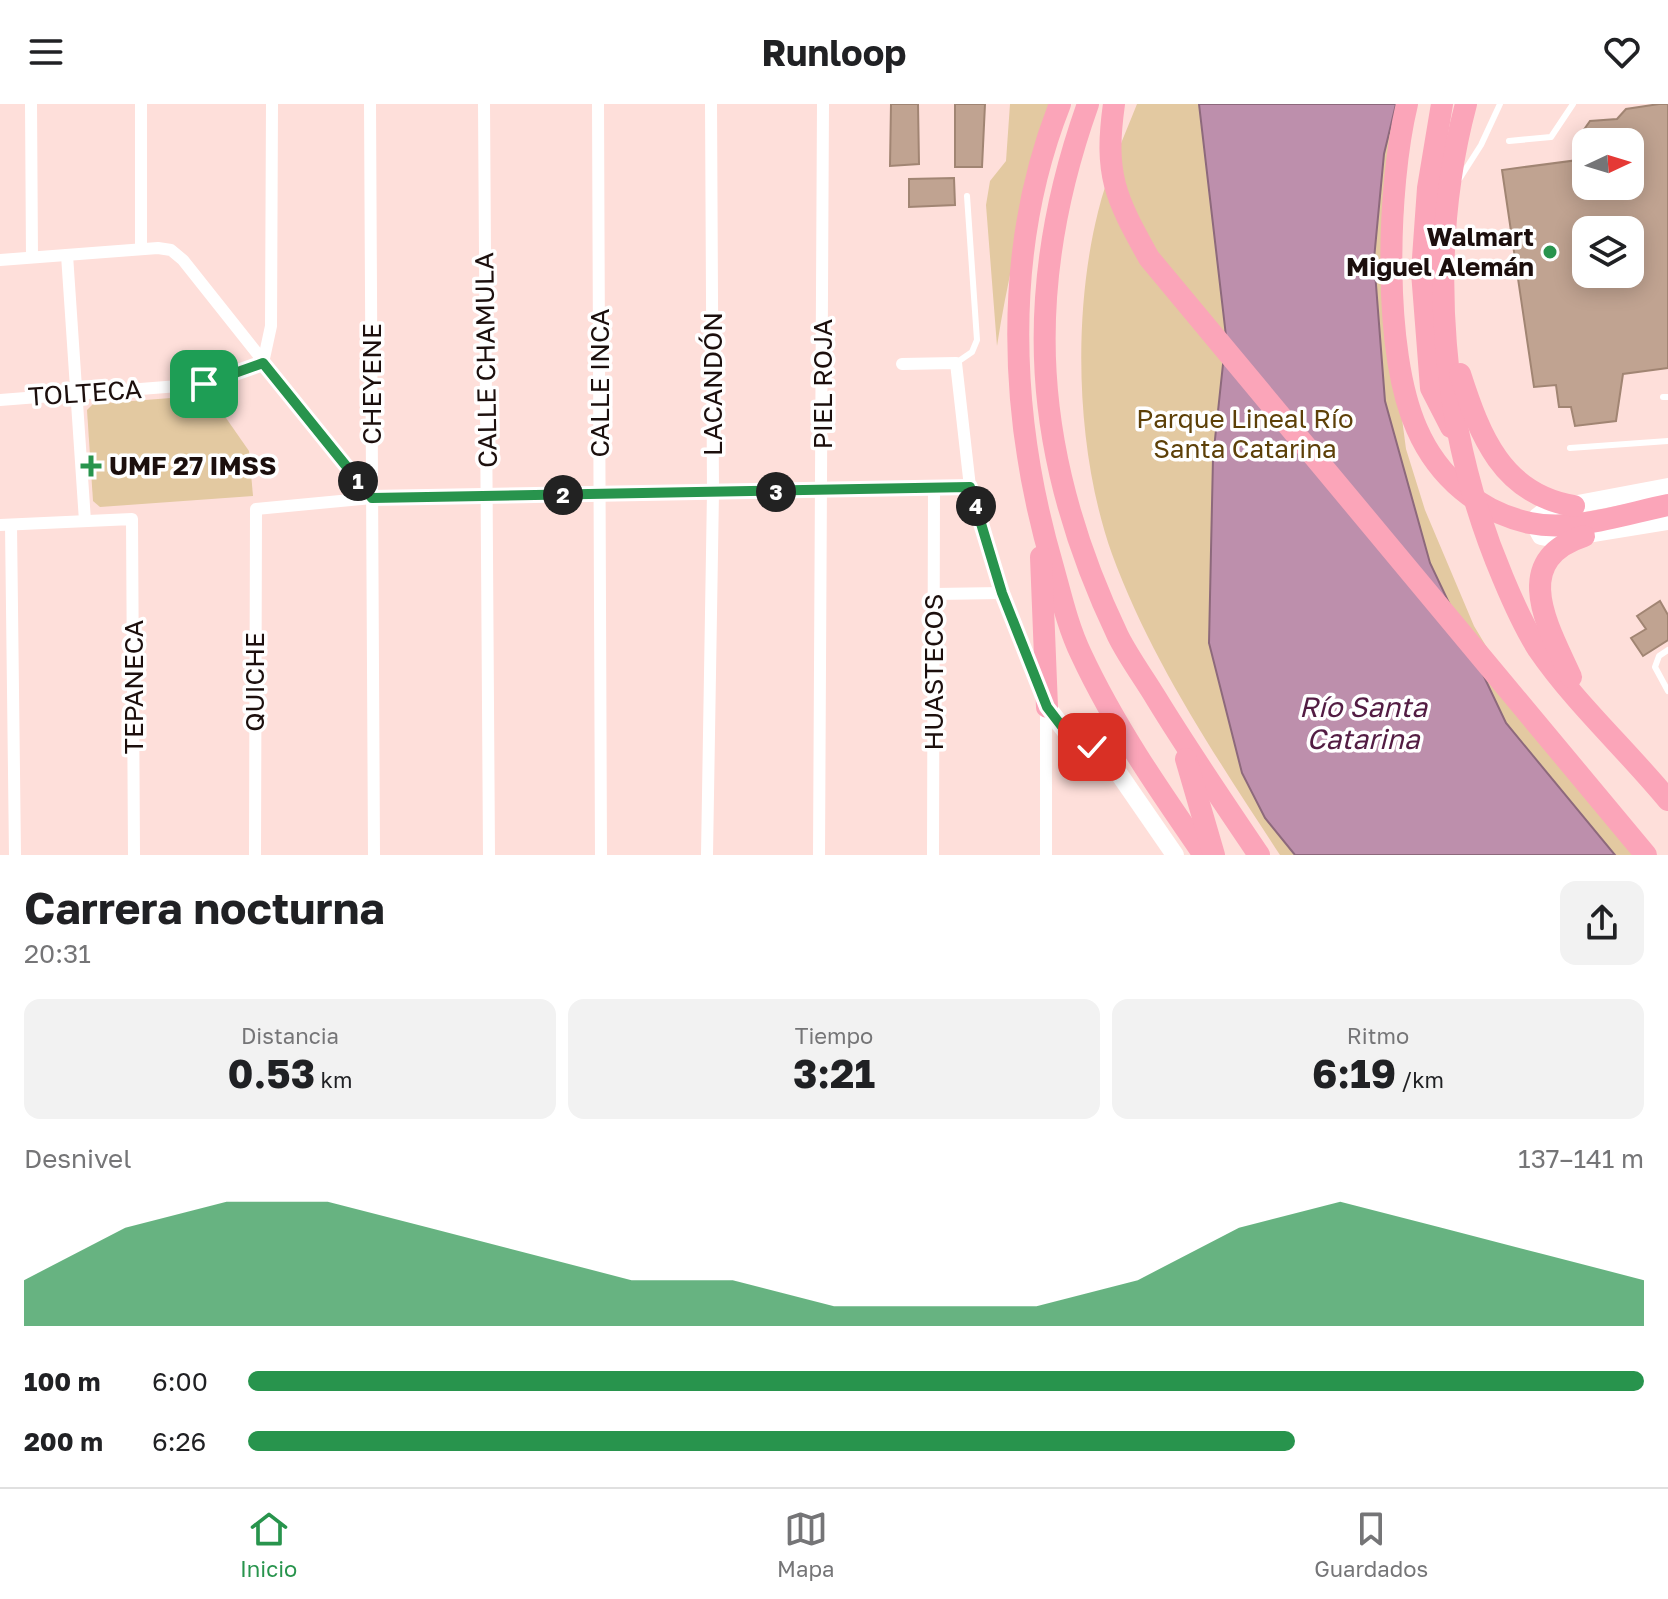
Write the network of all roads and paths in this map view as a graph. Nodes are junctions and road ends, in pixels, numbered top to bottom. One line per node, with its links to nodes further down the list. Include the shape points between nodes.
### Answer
1 (31, 104): 22 (street)
2 (141, 104): 20 (street)
3 (272, 104): 25 (street, via 271,326)
4 (370, 104): 40 (street, CHEYENE)
5 (484, 104): 39 (street, CALLE CHAMULA)
6 (598, 104): 38 (street, CALLE INCA)
7 (711, 104): 37 (street, LACANDÓN)
8 (823, 104): 36 (street, PIEL ROJA)
9 (1060, 104): 42 (highway, via 1027,218 1018,318 1025,445)
10 (1088, 104): 53 (highway, via 1053,222 1043,297 1043,367 1054,442 1082,553 1119,639)
11 (1114, 104): 69 (highway, via 1108,148 1118,202 1149,258)
12 (1407, 104): 43 (highway, via 1391,209 1393,308 1404,389 1421,439 1450,480 1486,506 1521,520 1547,525)
13 (1442, 104): 31 (highway, via 1422,272 1431,388)
14 (1466, 104): 18 (highway)
15 (1500, 104): 18 (lane)
16 (1573, 104): 17 (lane, via 1551,137)
17 (1509, 141)
18 (1449, 194): 24 (highway)
19 (967, 196): 26 (lane, via 977,340 972,352)
20 (141, 248): 21 (street); 25 (street, via 171,250 183,260)
21 (67, 255): 22 (street); 28 (street)
22 (32, 257): 23 (street)
23 (0, 260)
24 (1447, 334): 31 (highway); 41 (highway, via 1491,453 1522,486 1547,500)
25 (263, 363): 28 (street, TOLTECA, via 204,384); 40 (street)
26 (956, 363): 27 (street); 33 (street)
27 (902, 364)
28 (76, 394): 29 (street, TOLTECA); 44 (street)
29 (0, 400)
30 (1668, 441): 32 (lane)
31 (1461, 446): 51 (highway, via 1483,525 1518,610 1538,648)
32 (1570, 448)
33 (970, 487): 35 (street); 47 (street)
34 (1668, 487): 41 (street)
35 (934, 488): 36 (street); 48 (street, HUASTECOS)
36 (823, 491): 37 (street); 63 (street, PIEL ROJA)
37 (713, 492): 38 (street); 62 (street, LACANDÓN)
38 (600, 494): 39 (street); 61 (street, CALLE INCA)
39 (489, 495): 40 (street); 60 (street, CALLE CHAMULA)
40 (372, 498): 58 (street, QUICHE, via 256,509); 59 (street, CHEYENE)
41 (1574, 506): 46 (street, via 1546,510 1537,517 1536,527 1546,538)
42 (1039, 520): 52 (highway); 66 (highway, via 1079,651 1120,727)
43 (1666, 520): 46 (street)
44 (85, 521): 45 (street); 57 (street, TEPANECA, via 132,519)
45 (5, 525): 56 (street)
46 (1584, 536): 51 (highway, via 1553,555 1539,589 1549,627)
47 (1002, 593): 48 (street); 52 (street)
48 (935, 594): 64 (street, HUASTECOS)
49 (1668, 650): 50 (lane, via 1655,667)
50 (1668, 691)
51 (1584, 704): 54 (highway)
52 (1047, 707): 55 (street, via 1070,737 1106,755); 65 (street)
53 (1181, 738): 67 (highway); 68 (highway)
54 (1668, 800)
55 (1167, 852)
56 (15, 855)
57 (134, 855)
58 (255, 855)
59 (374, 855)
60 (489, 855)
61 (601, 855)
62 (707, 855)
63 (819, 855)
64 (933, 855)
65 (1046, 855)
66 (1204, 855)
67 (1214, 855)
68 (1259, 855)
69 (1646, 855)

